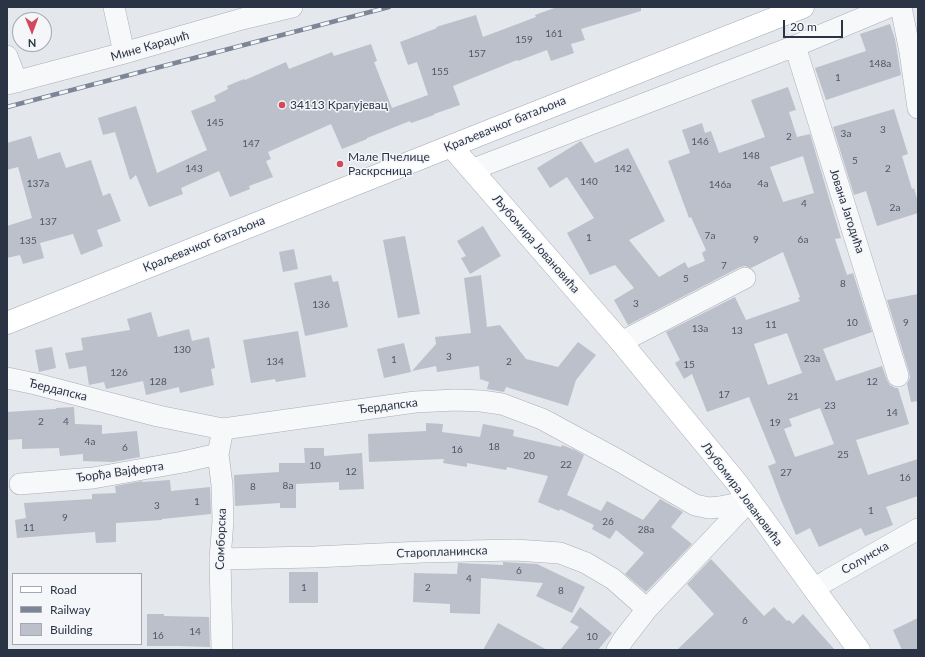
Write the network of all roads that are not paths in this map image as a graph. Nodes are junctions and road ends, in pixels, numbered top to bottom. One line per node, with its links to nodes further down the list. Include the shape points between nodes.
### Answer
1 (114, 7): 8 (street)
2 (292, 7): 6 (street, Мине Караџић)
3 (803, 7): 12 (main road, Краљевачког батаљона)
4 (889, 7): 7 (street)
5 (901, 7): 11 (street)
6 (241, 13): 8 (street, Мине Караџић)
7 (794, 46): 13 (street); 17 (street, Јована Јагодића)
8 (124, 53): 10 (street, Мине Караџић)
9 (7, 56): 10 (street)
10 (12, 83)
11 (918, 108)
12 (451, 146): 13 (main road, Љубомира Јовановића); 15 (main road, Краљевачког батаљона)
13 (471, 170): 16 (main road, Љубомира Јовановића)
14 (745, 278): 16 (street)
15 (7, 323)
16 (621, 342): 22 (main road, Љубомира Јовановића)
17 (898, 376)
18 (7, 378): 19 (street, Ђердапска, via 158,416)
19 (223, 429): 20 (street, Сомборска); 22 (street, Ђердапска, via 416,402 481,401 502,404 542,419 694,505 708,508)
20 (218, 454): 21 (street, Ђорђа Вајферта, via 92,478); 24 (street, Сомборска, via 223,521)
21 (20, 484)
22 (749, 501): 25 (main road, Љубомира Јовановића); 26 (street)
23 (918, 529): 25 (street, Солунска)
24 (220, 559): 26 (street, Старопланинска, via 515,550 560,553 586,563 613,579); 27 (street, Сомборска)
25 (814, 590): 29 (main road, Љубомира Јовановића)
26 (647, 609): 28 (street)
27 (222, 650)
28 (617, 650)
29 (859, 650)

